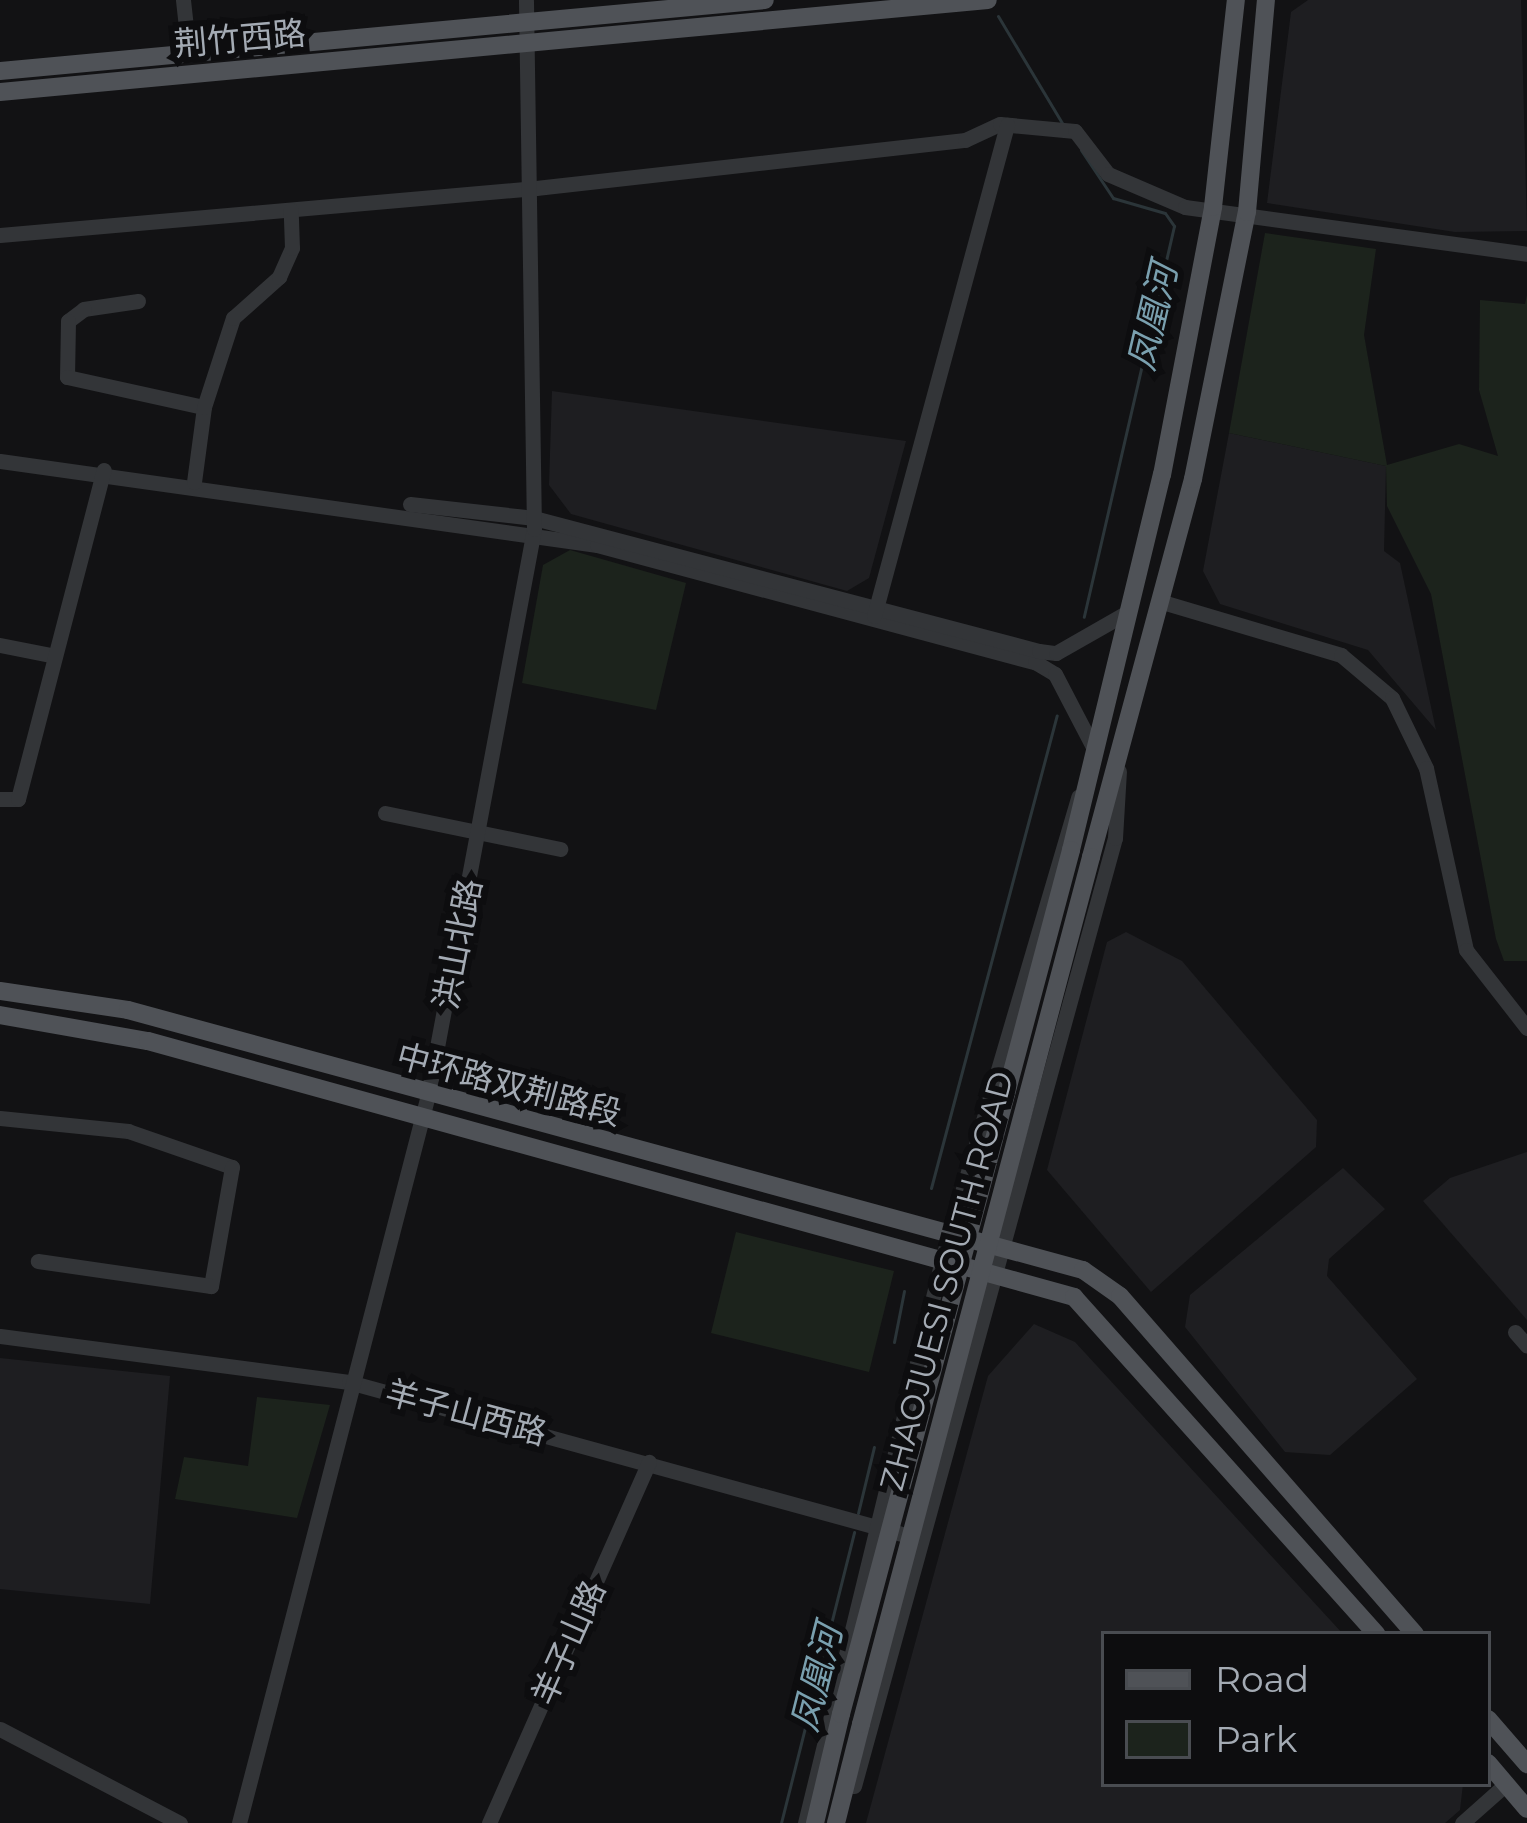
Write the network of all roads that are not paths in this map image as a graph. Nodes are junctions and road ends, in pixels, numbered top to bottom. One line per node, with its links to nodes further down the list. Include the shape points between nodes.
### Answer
1 (183, 0): 8 (street)
2 (526, 0): 7 (street, 洪山北路)
3 (765, 0): 7 (main road, 荆竹西路)
4 (988, 0): 7 (main road, 荆竹西路)
5 (1236, 0): 13 (main road, ZHAOJUESI SOUTH ROAD)
6 (1266, 0): 15 (main road, ZHAOJUESI SOUTH ROAD)
7 (529, 32): 8 (main road, 荆竹西路); 10 (main road, 荆竹西路); 12 (street, 洪山北路)
8 (189, 54): 9 (main road, 荆竹西路)
9 (0, 71)
10 (0, 92)
11 (1007, 125): 12 (street, via 965,140); 13 (street, via 1075,131 1134,189); 26 (street)
12 (536, 188): 14 (street); 23 (street, 洪山北路)
13 (1213, 207): 15 (street); 25 (main road, ZHAOJUESI SOUTH ROAD)
14 (291, 210): 16 (street); 19 (street, via 292,248 279,277 233,318)
15 (1247, 212): 17 (street); 24 (main road, ZHAOJUESI SOUTH ROAD)
16 (0, 235)
17 (1527, 254)
18 (138, 301): 19 (street, via 84,308 68,321 67,377)
19 (204, 407): 22 (street)
20 (0, 457): 21 (street); 22 (street)
21 (104, 470): 22 (street); 28 (street)
22 (194, 478): 23 (street)
23 (534, 524): 26 (street); 33 (street, 洪山北路)
24 (1159, 601): 29 (main road, ZHAOJUESI SOUTH ROAD); 37 (street, via 1341,655 1393,698 1426,768 1466,950)
25 (1128, 612): 26 (street, via 1056,652); 30 (main road, ZHAOJUESI SOUTH ROAD)
26 (875, 614): 30 (street, via 1055,674)
27 (0, 645): 28 (street)
28 (55, 656): 31 (street, via 18,799)
29 (1120, 756): 42 (street, ZHAOJUESI SOUTH ROAD, via 1114,838); 66 (main road, ZHAOJUESI SOUTH ROAD, bridge)
30 (1092, 758): 41 (street, ZHAOJUESI SOUTH ROAD, via 1056,848); 65 (main road, ZHAOJUESI SOUTH ROAD, bridge)
31 (0, 799)
32 (385, 812): 33 (street)
33 (480, 828): 34 (street); 38 (street, 洪山北路)
34 (560, 849)
35 (0, 991): 38 (main road, 中环路双荆路段, via 128,1010)
36 (0, 1015): 39 (main road, 中环路双荆路段, via 148,1041)
37 (1527, 1028)
38 (428, 1095): 39 (street, 洪山北路); 41 (main road, 中环路双荆路段)
39 (423, 1117): 43 (main road, 中环路双荆路段); 49 (street, 洪山北路)
40 (0, 1118): 44 (street, via 128,1131 232,1167 211,1286)
41 (950, 1235): 42 (main road, 中环路双荆路段); 43 (street, ZHAOJUESI SOUTH ROAD)
42 (1001, 1247): 45 (street, ZHAOJUESI SOUTH ROAD); 54 (main road, 中环路双荆路段, via 1083,1270 1120,1296)
43 (942, 1260): 45 (main road, 中环路双荆路段); 51 (street, ZHAOJUESI SOUTH ROAD)
44 (38, 1261)
45 (995, 1272): 52 (street, ZHAOJUESI SOUTH ROAD); 53 (main road, 中环路双荆路段, via 1075,1297 1106,1322)
46 (1515, 1332): 48 (street)
47 (0, 1336): 49 (street, 羊子山西路)
48 (1527, 1346)
49 (349, 1382): 50 (street, 羊子山西路); 62 (street, 洪山北路)
50 (649, 1462): 51 (street, 羊子山西路); 63 (street, 羊子山路)
51 (877, 1528): 52 (street, 羊子山西路); 64 (street, ZHAOJUESI SOUTH ROAD)
52 (923, 1540): 66 (street, ZHAOJUESI SOUTH ROAD)
53 (1373, 1631)
54 (1412, 1631)
55 (1491, 1722): 57 (main road)
56 (0, 1729): 61 (street)
57 (1527, 1764)
58 (1491, 1766): 59 (main road)
59 (1506, 1784): 60 (main road); 67 (street)
60 (1527, 1809)
61 (180, 1823)
62 (239, 1823)
63 (489, 1823)
64 (805, 1823)
65 (815, 1823)
66 (839, 1823)
67 (1462, 1823)

